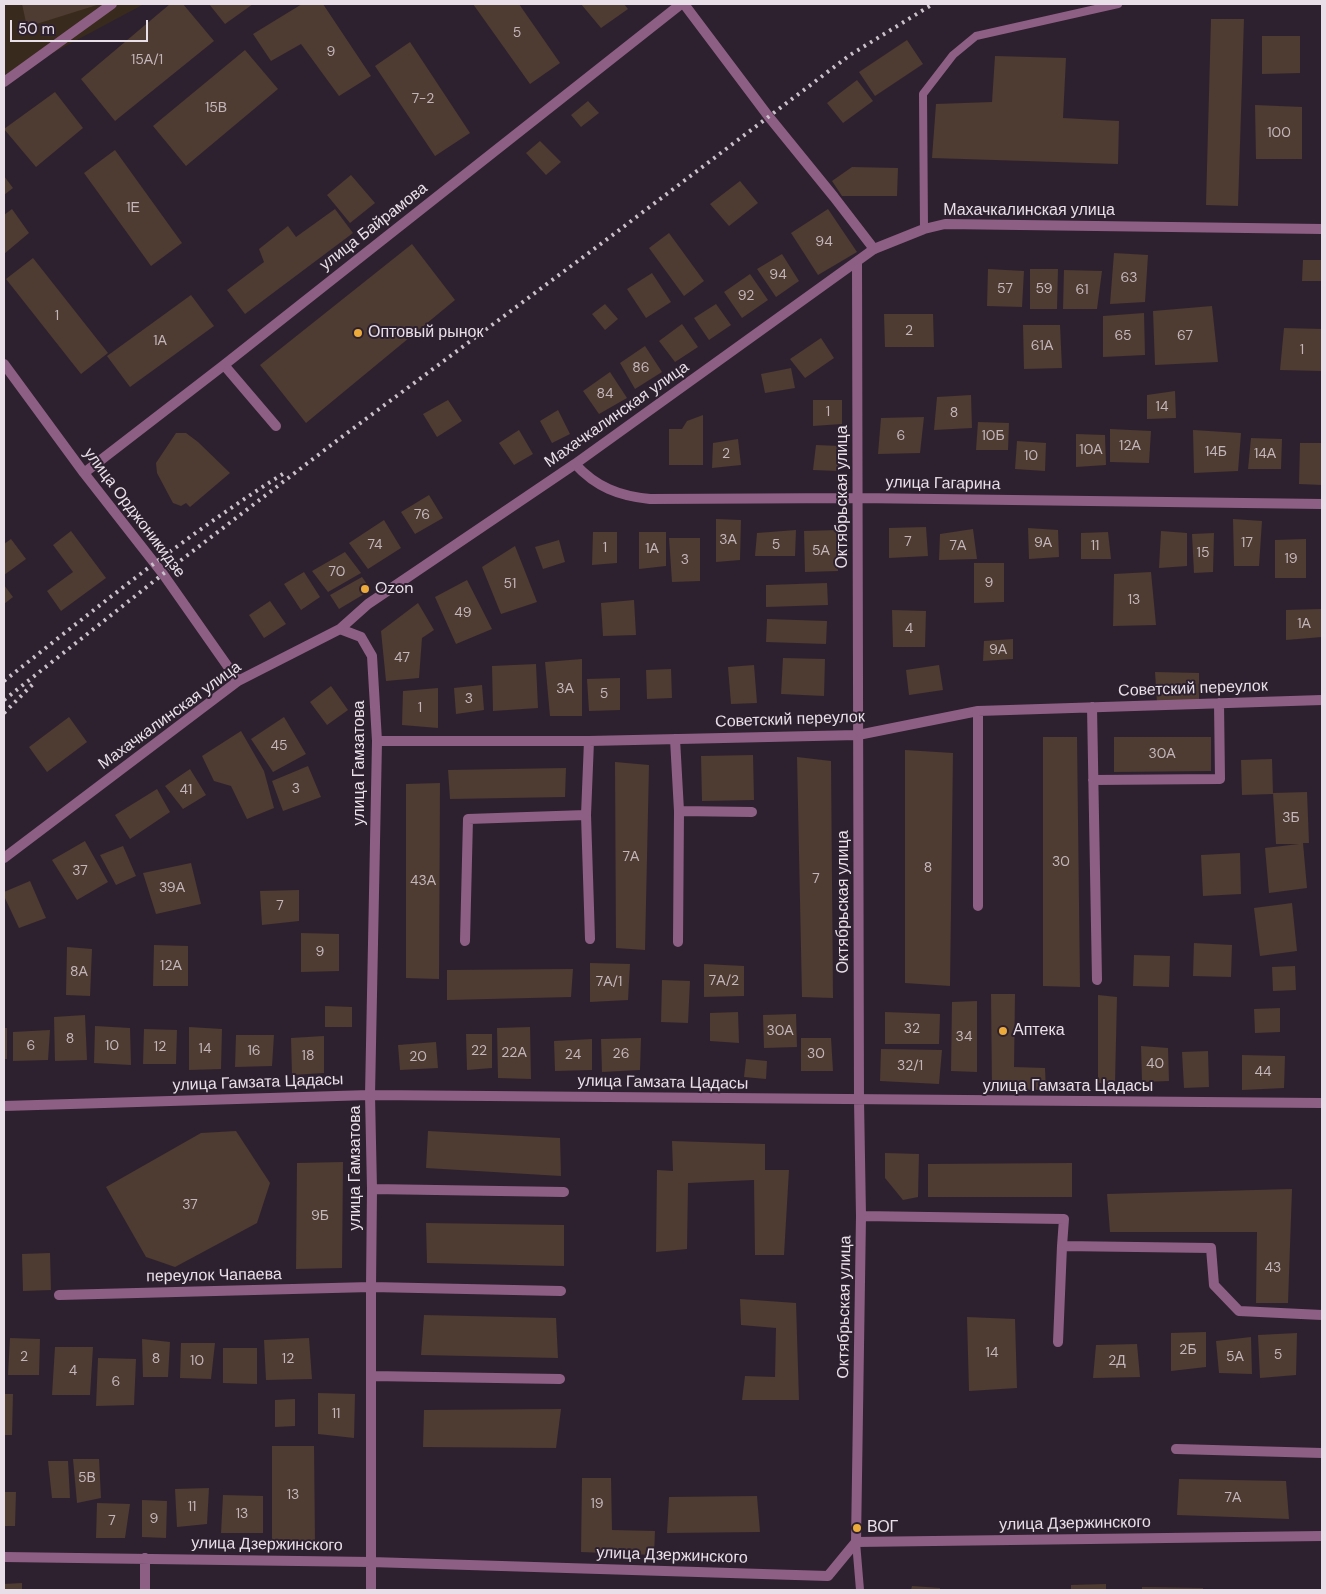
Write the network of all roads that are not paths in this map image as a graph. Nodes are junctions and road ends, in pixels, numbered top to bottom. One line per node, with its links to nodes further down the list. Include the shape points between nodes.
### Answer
1 (112, 4): 4 (street)
2 (683, 4): 7 (street); 10 (street, улица Байрамова)
3 (1118, 4): 5 (lane, via 976,36 953,55 924,94)
4 (4, 82)
5 (924, 229): 6 (street, Махачкалинская улица, via 945,224); 7 (street, Махачкалинская улица)
6 (1322, 229)
7 (874, 249): 8 (street, Махачкалинская улица)
8 (857, 262): 12 (street, Махачкалинская улица); 14 (street, Октябрьская улица)
9 (4, 364): 13 (street, улица Орджоникидзе)
10 (224, 365): 11 (street); 13 (street, улица Байрамова)
11 (276, 426)
12 (575, 464): 14 (street, улица Гагарина, via 605,489 632,497); 16 (street, Махачкалинская улица, via 368,604)
13 (84, 473): 17 (street, улица Орджоникидзе, via 163,574)
14 (858, 498): 15 (street, улица Гагарина); 22 (street, Октябрьская улица)
15 (1322, 504)
16 (340, 629): 17 (street, Махачкалинская улица); 24 (street, улица Гамзатова, via 361,637 372,656)
17 (238, 681): 30 (street, Махачкалинская улица)
18 (1322, 700): 19 (street, Советский переулок)
19 (1219, 704): 20 (street, Советский переулок); 26 (street, via 1220,779)
20 (1092, 707): 21 (street, Советский переулок); 26 (street)
21 (978, 711): 22 (street, Советский переулок); 31 (street)
22 (858, 735): 23 (street, Советский переулок); 37 (street, Октябрьская улица)
23 (675, 739): 25 (street, Советский переулок); 27 (street)
24 (377, 741): 25 (street, Советский переулок); 36 (street, улица Гамзатова)
25 (590, 741): 29 (street)
26 (1093, 780): 35 (street)
27 (679, 811): 28 (street); 34 (street)
28 (752, 812)
29 (586, 815): 32 (street); 33 (street, via 468,819)
30 (4, 858)
31 (978, 906)
32 (590, 939)
33 (465, 941)
34 (678, 942)
35 (1097, 980)
36 (370, 1095): 37 (street, улица Гамзата Цадасы); 39 (street, улица Гамзата Цадасы); 40 (street, улица Гамзатова)
37 (859, 1100): 38 (street, улица Гамзата Цадасы); 42 (street, Октябрьская улица)
38 (1322, 1103)
39 (4, 1106)
40 (372, 1189): 41 (street); 44 (street, улица Гамзатова)
41 (564, 1192)
42 (861, 1216): 43 (street, via 1064,1219); 54 (street, Октябрьская улица)
43 (1062, 1246): 47 (street, via 1210,1248 1214,1285 1239,1312); 48 (street)
44 (371, 1287): 45 (street, переулок Чапаева); 46 (street, переулок Чапаева); 49 (street, улица Гамзатова)
45 (561, 1291)
46 (59, 1295)
47 (1322, 1315)
48 (1058, 1342)
49 (371, 1376): 50 (street); 57 (street, улица Гамзатова)
50 (560, 1379)
51 (1176, 1449): 52 (street)
52 (1322, 1453)
53 (1322, 1536): 54 (street, улица Дзержинского)
54 (856, 1542): 57 (street, улица Дзержинского, via 828,1576); 60 (lane)
55 (4, 1557): 56 (street, улица Дзержинского)
56 (145, 1558): 57 (street, улица Дзержинского); 58 (street)
57 (371, 1562): 59 (street, улица Гамзатова)
58 (145, 1590)
59 (371, 1590)
60 (860, 1590)

